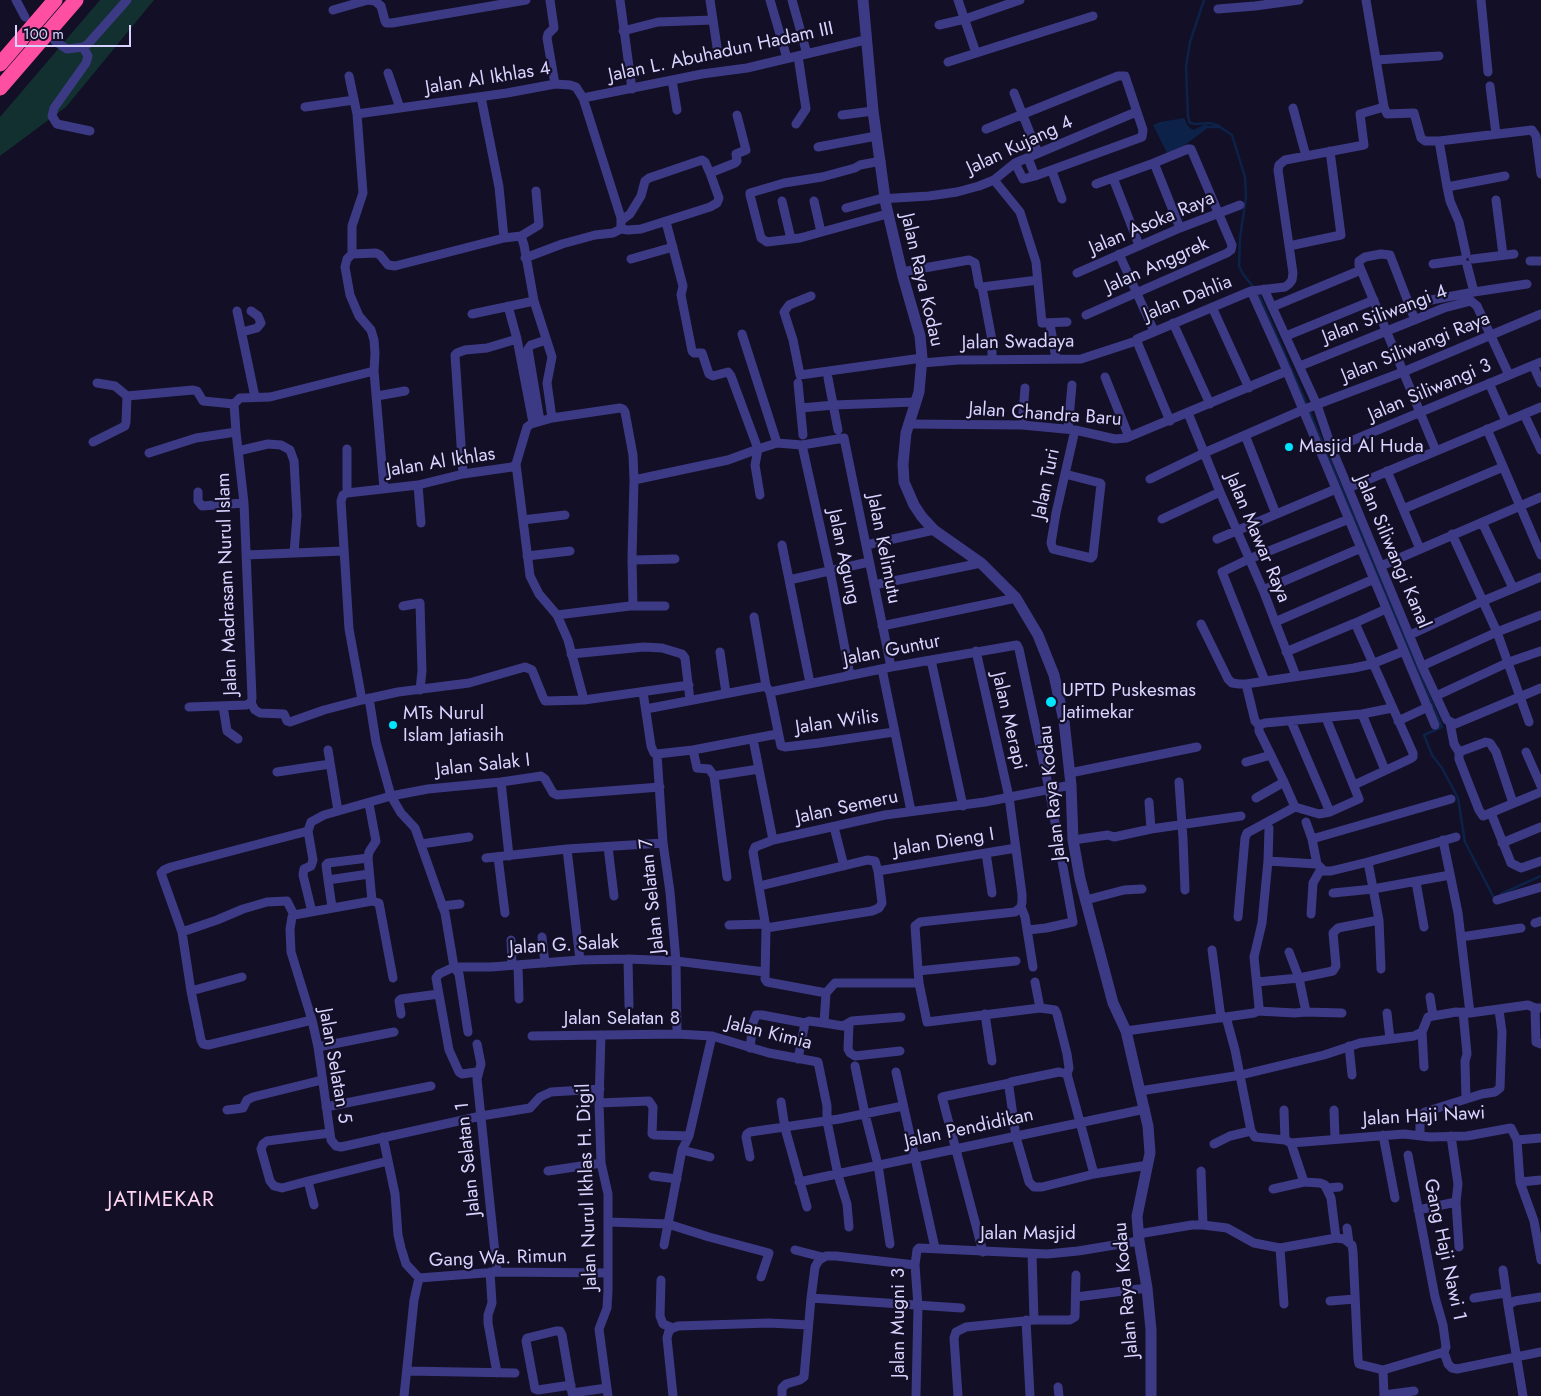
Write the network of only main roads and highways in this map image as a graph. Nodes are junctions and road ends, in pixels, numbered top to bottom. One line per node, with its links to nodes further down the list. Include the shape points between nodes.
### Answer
1 (54, 0): 3 (highway)
2 (76, 0): 4 (highway)
3 (0, 64)
4 (0, 88)

